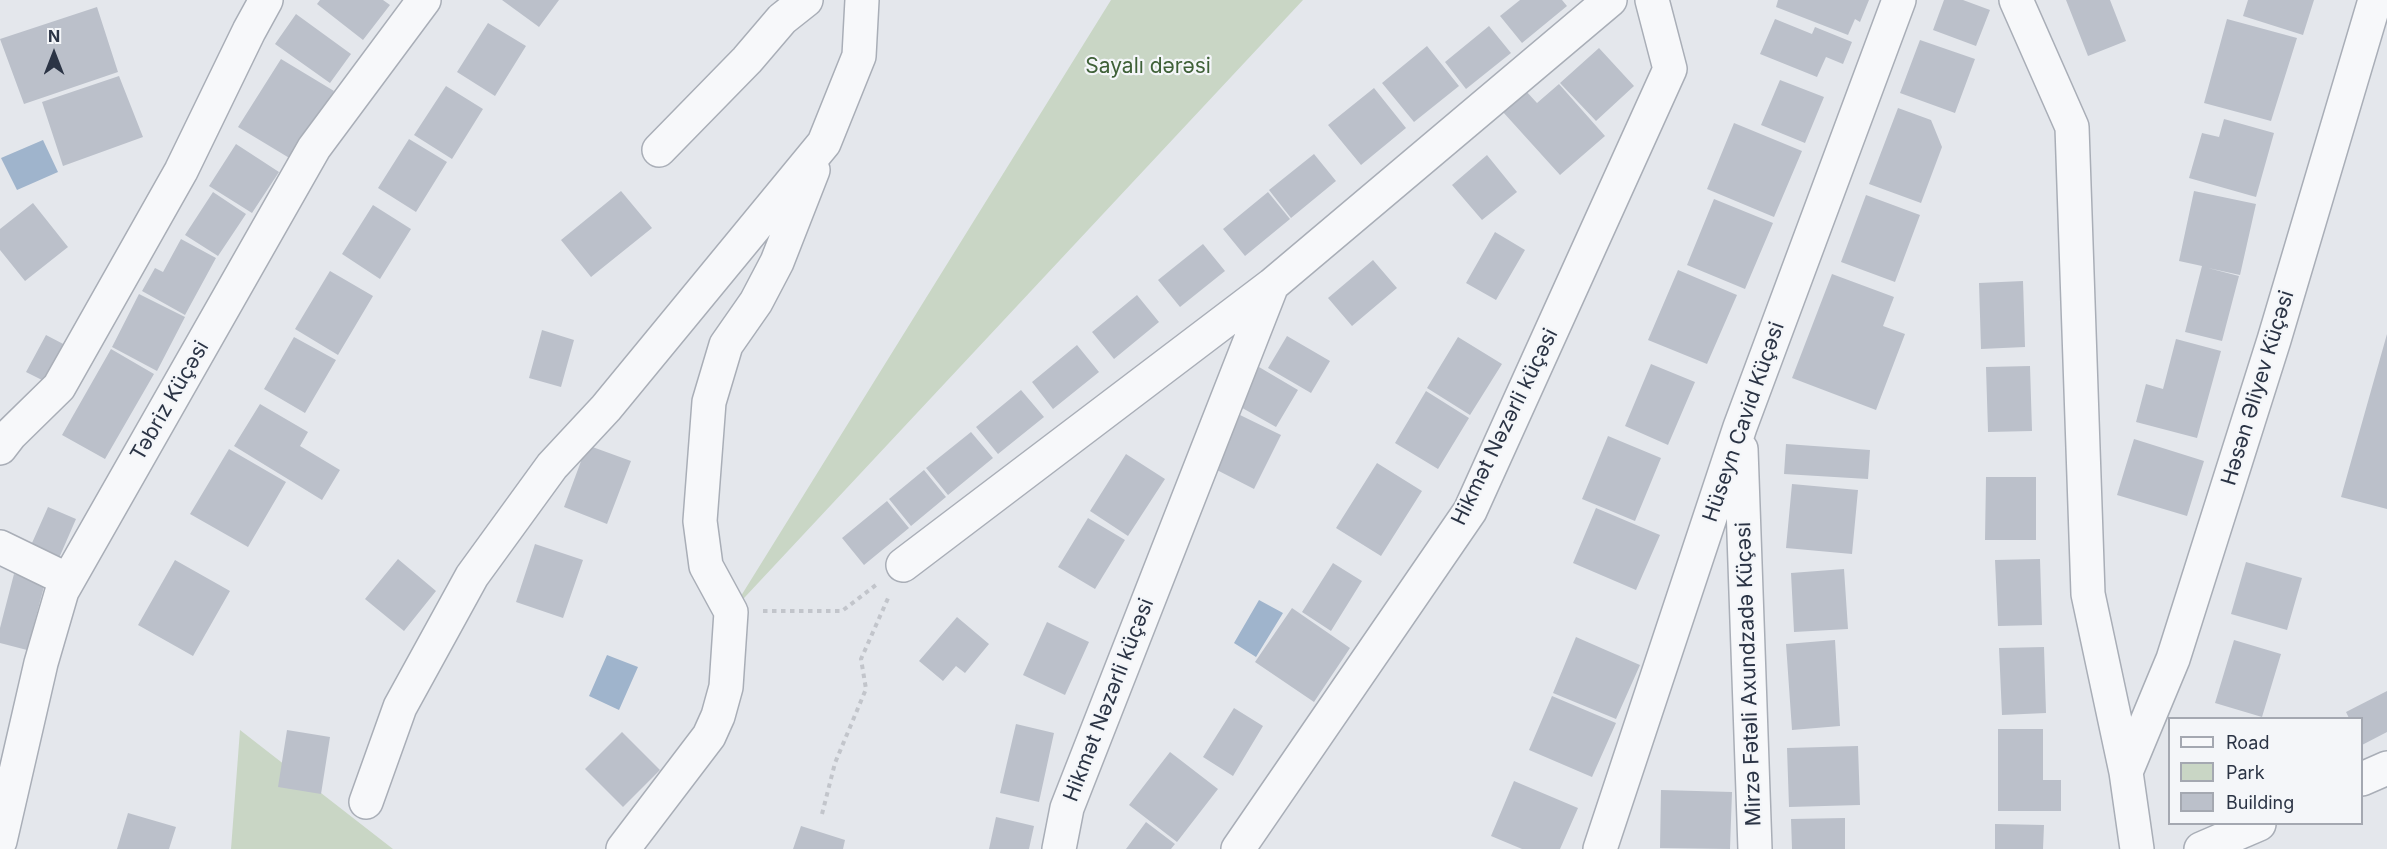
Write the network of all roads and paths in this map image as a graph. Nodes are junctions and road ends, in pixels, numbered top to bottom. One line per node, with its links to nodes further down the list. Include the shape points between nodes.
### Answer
1 (266, 0): 15 (street, via 182,171 59,387)
2 (424, 0): 18 (street, Təbriz Küçəsi, via 314,148)
3 (806, 0): 11 (street, via 782,19)
4 (862, 0): 10 (street, via 859,56)
5 (1610, 0): 12 (street, Hikmət Nəzərli küçəsi)
6 (1652, 0): 29 (street, Hikmət Nəzərli küçəsi, via 1670,69 1470,511)
7 (1899, 0): 14 (street, Hüseyn Cavid Küçəsi)
8 (2016, 0): 21 (street, via 2072,126 2088,594)
9 (2376, 0): 21 (street, Həsən Əliyev Küçəsi, via 2173,659)
10 (824, 143): 19 (street, via 777,262 756,302 726,345 709,402 700,520 706,566); 23 (street, via 606,408 552,466 472,576 400,707)
11 (659, 150)
12 (1272, 285): 17 (street, Hikmət Nəzərli küçəsi); 28 (street, Hikmət Nəzərli küçəsi, via 1067,808)
13 (29, 387): 15 (street)
14 (1740, 427): 30 (street, Hüseyn Cavid Küçəsi); 31 (street, Mirzə Fətəli Axundzadə Küçəsi)
15 (5, 442)
16 (0, 547): 18 (street)
17 (903, 565): 19 (path, via 842,611); 24 (path, via 861,659 866,689 835,763)
18 (68, 580): 26 (street, Təbriz Küçəsi, via 41,663)
19 (731, 612): 27 (street, via 726,687 709,736)
20 (2387, 768): 22 (street)
21 (2126, 772): 32 (street)
22 (2363, 778)
23 (366, 802)
24 (822, 814)
25 (2257, 825): 33 (street)
26 (0, 841)
27 (623, 849)
28 (1059, 849)
29 (1238, 849)
30 (1600, 849)
31 (1755, 849)
32 (2137, 849)
33 (2201, 849)

